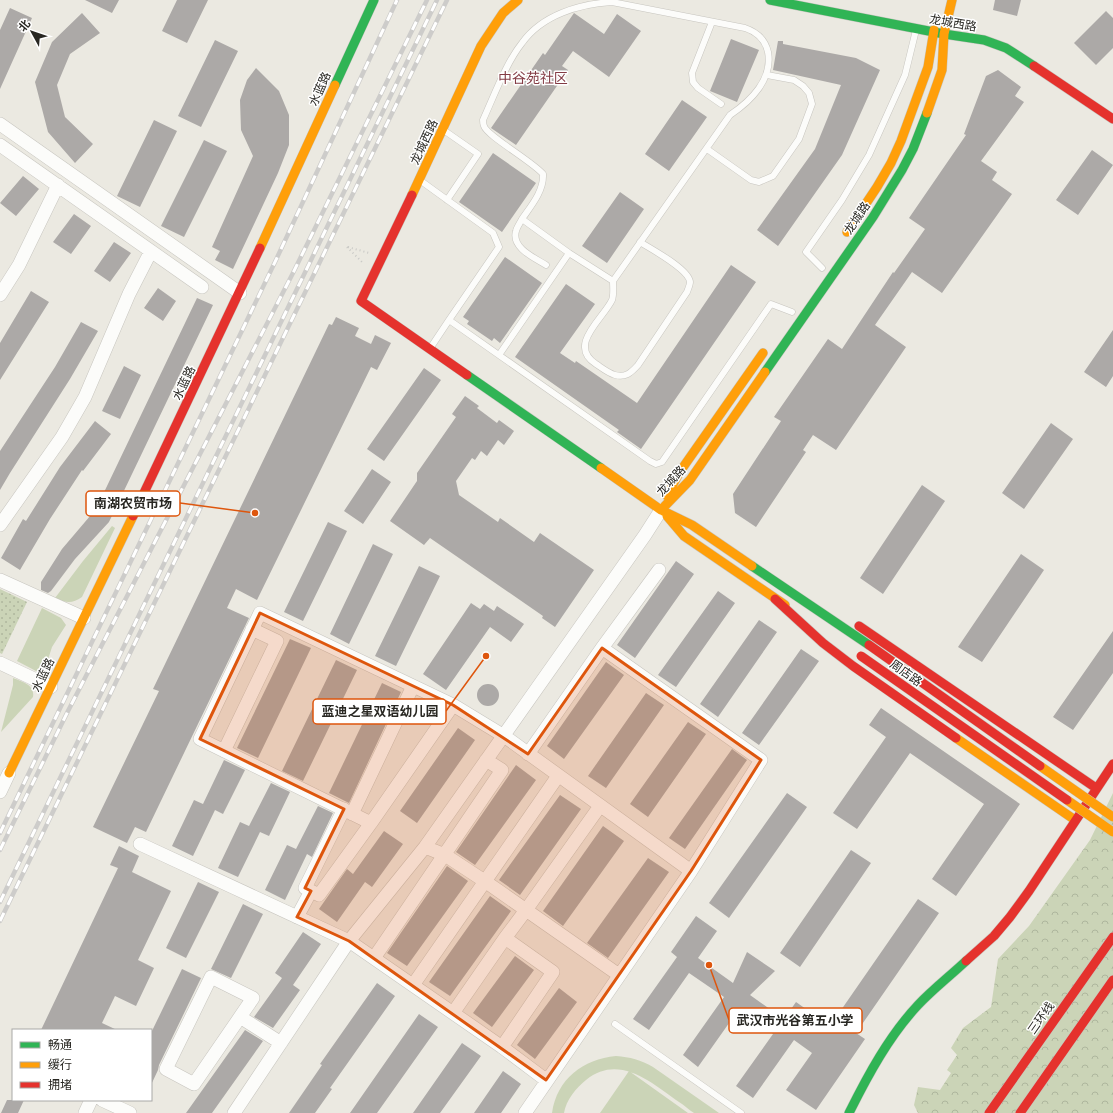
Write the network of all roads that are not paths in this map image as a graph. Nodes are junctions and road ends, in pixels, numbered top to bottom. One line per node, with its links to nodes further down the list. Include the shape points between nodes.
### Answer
1 (374, 0): 29 (main road, 水蓝路)
2 (518, 0): 14 (main road, 龙城西路, via 503,13 481,46)
3 (770, 0): 7 (main road, 龙城西路)
4 (952, 0): 9 (main road, 龙城路)
5 (937, 19): 8 (main road, 龙城路)
6 (712, 22): 10 (lane, via 745,28 762,38 769,60); 11 (lane, via 692,73 693,82 698,88); 20 (lane, via 612,2 599,3 556,15 543,22 522,41 483,120 484,127 490,134 543,174 544,181 539,193)
7 (917, 29): 8 (main road, 龙城西路); 26 (lane, via 906,75 869,155 806,252)
8 (934, 32): 9 (main road, 龙城西路); 21 (main road, 龙城路, via 928,66 891,163)
9 (944, 34): 12 (main road, 龙城西路, via 984,40 1006,48); 36 (main road, 龙城路, via 942,70 913,149 902,170 873,217 690,480)
10 (767, 75): 16 (lane, via 745,105 730,116); 16 (lane, via 794,80 809,93 812,104 798,139 773,176 759,182 751,180)
11 (721, 104)
12 (1113, 119)
13 (0, 124): 29 (street)
14 (443, 130): 17 (main road, 龙城西路); 19 (lane, via 478,154)
15 (0, 145): 18 (street)
16 (707, 149): 22 (lane)
17 (419, 180): 19 (lane); 34 (main road, 龙城西路, via 362,300)
18 (58, 185): 23 (street); 30 (street, via 19,265)
19 (447, 200): 32 (lane, via 493,233 498,247)
20 (522, 219): 24 (lane); 25 (lane, via 515,232 516,240 523,250)
21 (843, 239)
22 (640, 242): 27 (lane); 27 (lane, via 680,268 690,283 687,292 638,366 630,374 621,377 592,362 586,354 585,346 587,337 613,298)
23 (151, 251): 28 (street); 37 (street, via 129,294 85,397 62,436)
24 (569, 253): 27 (lane); 35 (lane)
25 (546, 265)
26 (822, 268)
27 (612, 281)
28 (202, 287)
29 (240, 294): 42 (main road, 水蓝路)
30 (0, 295)
31 (792, 312): 35 (lane, via 771,304 662,462 656,464)
32 (449, 320): 34 (lane); 35 (lane)
33 (770, 344): 36 (main road, 龙城路, via 679,473)
34 (430, 349): 36 (main road)
35 (499, 355)
36 (661, 510): 40 (main road, 周店路, via 692,525); 41 (main road, via 684,536); 51 (street)
37 (0, 525)
38 (659, 570): 45 (street)
39 (0, 580): 42 (street)
40 (783, 587): 58 (main road, via 874,635); 62 (main road, 周店路, bridge)
41 (774, 599): 44 (main road); 63 (main road, via 853,666)
42 (84, 618): 49 (main road, 水蓝路)
43 (252, 629): 48 (street, via 260,613); 52 (street, via 200,739); 52 (street, via 277,641)
44 (823, 631)
45 (602, 648): 53 (street); 69 (street, via 761,760)
46 (857, 654): 65 (main road, 周店路, bridge)
47 (0, 662): 49 (street)
48 (413, 686): 50 (street); 61 (street)
49 (51, 687): 56 (main road, 水蓝路)
50 (453, 705): 51 (street); 64 (street)
51 (504, 736): 53 (street); 54 (street)
52 (224, 751): 61 (street)
53 (528, 754): 57 (street)
54 (486, 760): 67 (street); 68 (street, via 502,770)
55 (1113, 764): 58 (main road)
56 (9, 773): 59 (street)
57 (558, 776): 60 (street); 70 (street)
58 (1096, 788): 63 (main road)
59 (0, 792)
60 (600, 806): 69 (street); 72 (street)
61 (348, 811): 64 (street); 71 (street, via 306,888)
62 (1113, 817)
63 (1074, 820): 94 (main road, via 1029,891 994,936 919,1004 901,1025 868,1076)
64 (371, 823): 71 (street, via 319,895)
65 (1113, 832)
66 (140, 844): 73 (street)
67 (425, 847): 68 (street); 76 (street)
68 (444, 855): 70 (street); 77 (street)
69 (690, 871): 78 (street)
70 (486, 882): 72 (street); 80 (street)
71 (311, 891): 73 (street)
72 (526, 910): 75 (street); 78 (street)
73 (297, 917): 76 (street)
74 (1113, 937): 95 (main road, 三环线)
75 (504, 938): 81 (street); 85 (street, via 553,972)
76 (349, 941): 77 (street); 84 (street)
77 (374, 958): 80 (street)
78 (619, 975): 86 (street)
79 (1113, 980): 96 (main road)
80 (413, 985): 81 (street)
81 (453, 1013): 85 (street)
82 (240, 1017): 82 (street, via 194,1084 166,1069 212,977 253,998); 84 (street)
83 (615, 1024): 93 (lane)
84 (281, 1043): 91 (street)
85 (502, 1047): 86 (street)
86 (546, 1080): 92 (street)
87 (91, 1101): 89 (street)
88 (104, 1101): 90 (street)
89 (85, 1113)
90 (130, 1113)
91 (234, 1113)
92 (525, 1113)
93 (741, 1113)
94 (849, 1113)
95 (989, 1113)
96 (1020, 1113)

